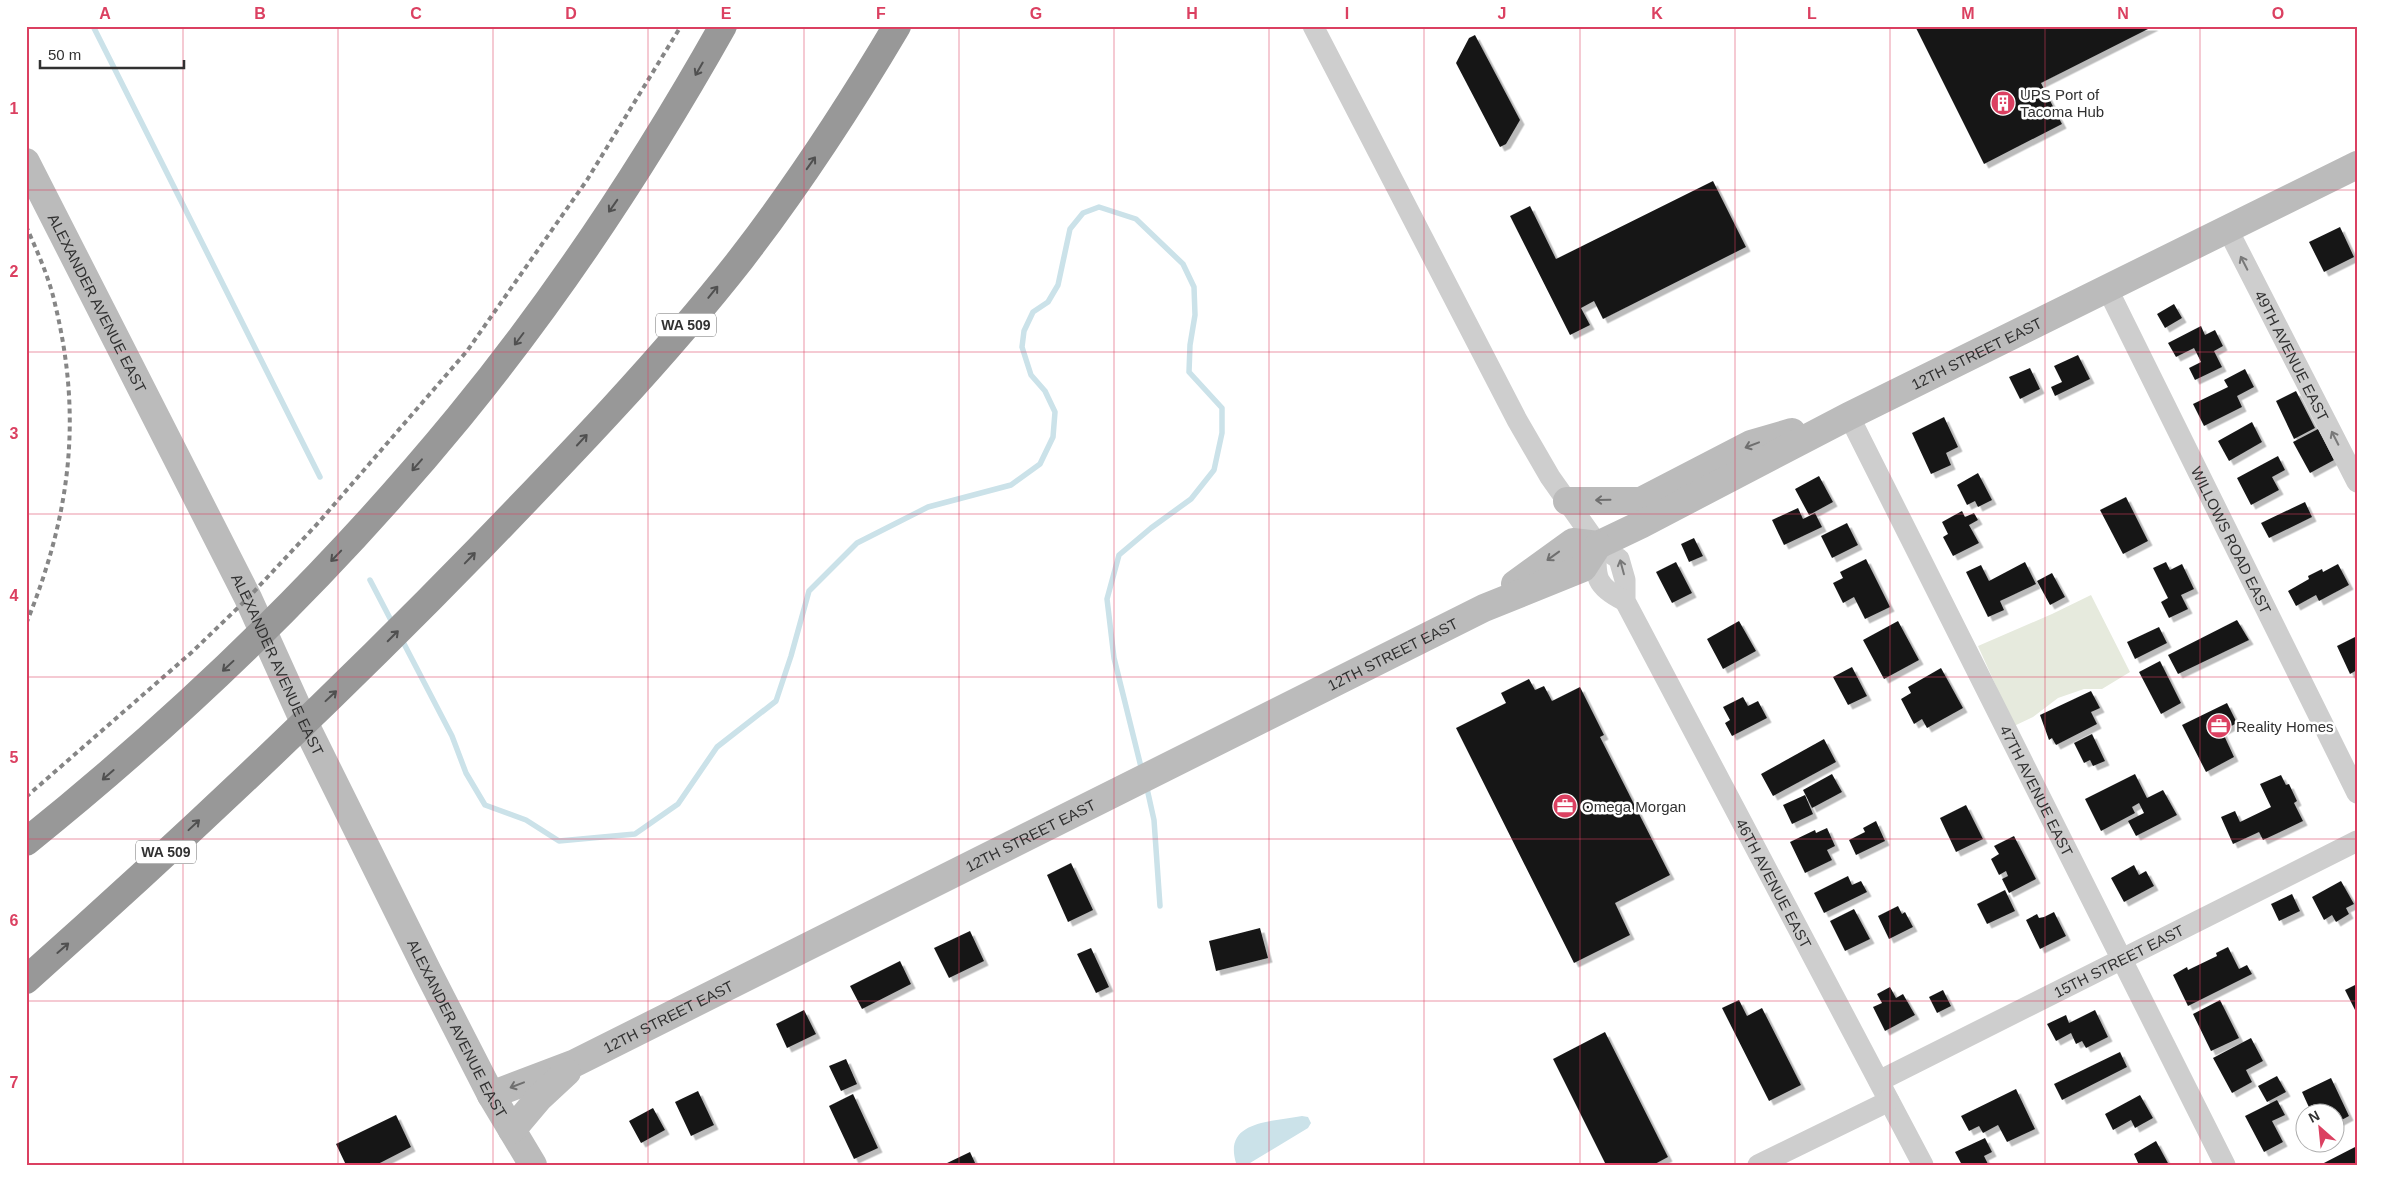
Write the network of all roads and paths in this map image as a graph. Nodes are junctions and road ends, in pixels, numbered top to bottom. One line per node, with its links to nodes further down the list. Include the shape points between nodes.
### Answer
1 (724, 26): 12 (highway, one-way to 12, via 631,181 522,336 370,520)
2 (897, 26): 13 (highway, WA 509, one-way to 2, via 436,593 631,387 721,283 822,146)
3 (1313, 26): 10 (street, via 1517,420)
4 (26, 162): 12 (street, ALEXANDER AVENUE EAST)
5 (2357, 165): 6 (street, 12TH STREET EAST)
6 (2228, 230): 7 (street, 12TH STREET EAST); 9 (street, 49TH AVENUE EAST, one-way to 6)
7 (2107, 288): 8 (street, 12TH STREET EAST); 14 (street, WILLOWS ROAD EAST)
8 (1849, 416): 10 (street, one-way to 10, via 1750,444 1641,500); 11 (street, 12TH STREET EAST); 17 (street, 47TH AVENUE EAST)
9 (2357, 482)
10 (1566, 501): 11 (street)
11 (1598, 545): 19 (street, 12TH STREET EAST, via 1583,568 1484,608); 20 (street, 46TH AVENUE EAST, via 1619,559 1625,580 1626,602)
12 (263, 632): 13 (street, ALEXANDER AVENUE EAST); 16 (highway, one-way to 16, via 156,733)
13 (304, 722): 18 (highway, WA 509, one-way to 13); 21 (street, ALEXANDER AVENUE EAST)
14 (2357, 792)
15 (2357, 841): 17 (street, 15TH STREET EAST)
16 (26, 842)
17 (2122, 959): 20 (street, 15TH STREET EAST); 27 (street, 47TH AVENUE EAST)
18 (26, 980)
19 (575, 1063): 21 (street, 12TH STREET EAST, one-way to 21); 23 (street, 12TH STREET EAST)
20 (1879, 1082): 22 (street, 46TH AVENUE EAST)
21 (491, 1095): 23 (street, ALEXANDER AVENUE EAST)
22 (1889, 1100): 25 (street); 26 (street, 46TH AVENUE EAST)
23 (512, 1130): 24 (street, ALEXANDER AVENUE EAST)
24 (533, 1165)
25 (1758, 1165)
26 (1922, 1165)
27 (2225, 1165)

